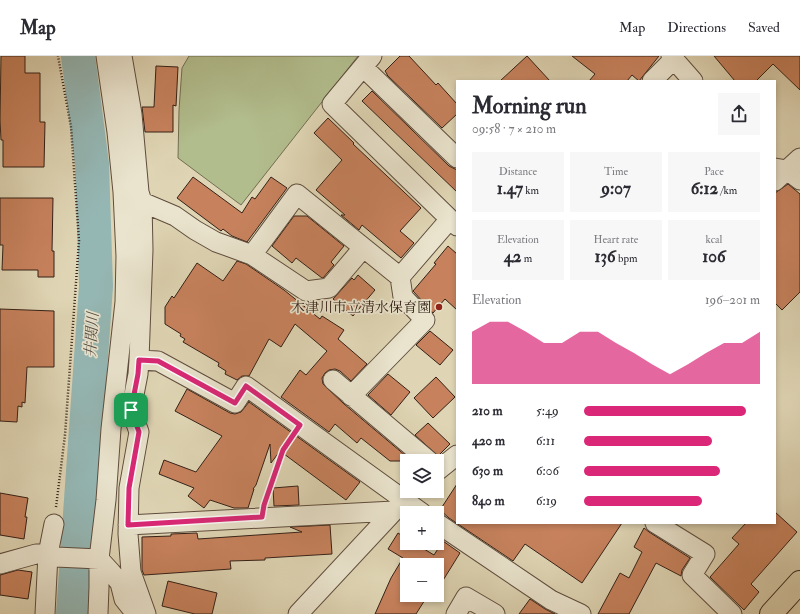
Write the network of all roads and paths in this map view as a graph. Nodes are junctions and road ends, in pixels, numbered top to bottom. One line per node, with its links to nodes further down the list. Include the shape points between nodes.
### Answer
1 (58, 56): 25 (path, via 71,127 79,242 65,435)
2 (106, 56): 22 (street, via 122,177 126,256 125,302)
3 (122, 56): 9 (street, via 132,114)
4 (672, 57): 6 (street); 7 (street)
5 (367, 62): 8 (street); 10 (street, via 332,104)
6 (653, 80)
7 (692, 80)
8 (456, 157)
9 (142, 202): 12 (street, via 175,216 216,242); 14 (street)
10 (454, 223): 13 (street)
11 (363, 248): 12 (street, via 329,288 306,291); 12 (street, via 297,194); 13 (street)
12 (252, 256)
13 (400, 278): 16 (street, via 403,297 425,320)
14 (139, 360): 17 (street); 18 (street, via 158,361 235,403 246,386)
15 (333, 380): 16 (street)
16 (351, 396): 19 (street)
17 (131, 410): 22 (street, via 118,484); 27 (street, via 139,432 129,488)
18 (300, 425): 23 (street); 24 (path, via 283,450)
19 (420, 454)
20 (456, 456): 21 (street)
21 (444, 462)
22 (106, 500): 30 (street)
23 (403, 501): 24 (street, via 345,514); 37 (street)
24 (262, 517): 27 (street)
25 (54, 524): 29 (street)
26 (657, 524): 41 (street, via 705,554 692,576)
27 (128, 525): 36 (street, via 131,572)
28 (444, 528): 40 (street, via 551,600)
29 (52, 556): 30 (street); 31 (street, via 36,554); 33 (street)
30 (96, 559): 34 (street, via 100,587); 35 (street, via 111,572 120,584 124,598 132,609)
31 (0, 564)
32 (800, 582): 42 (highway)
33 (45, 614)
34 (98, 614)
35 (140, 614)
36 (146, 614)
37 (298, 614)
38 (456, 614): 39 (street, via 466,597)
39 (495, 614)
40 (581, 614)
41 (732, 614)
42 (771, 614)

